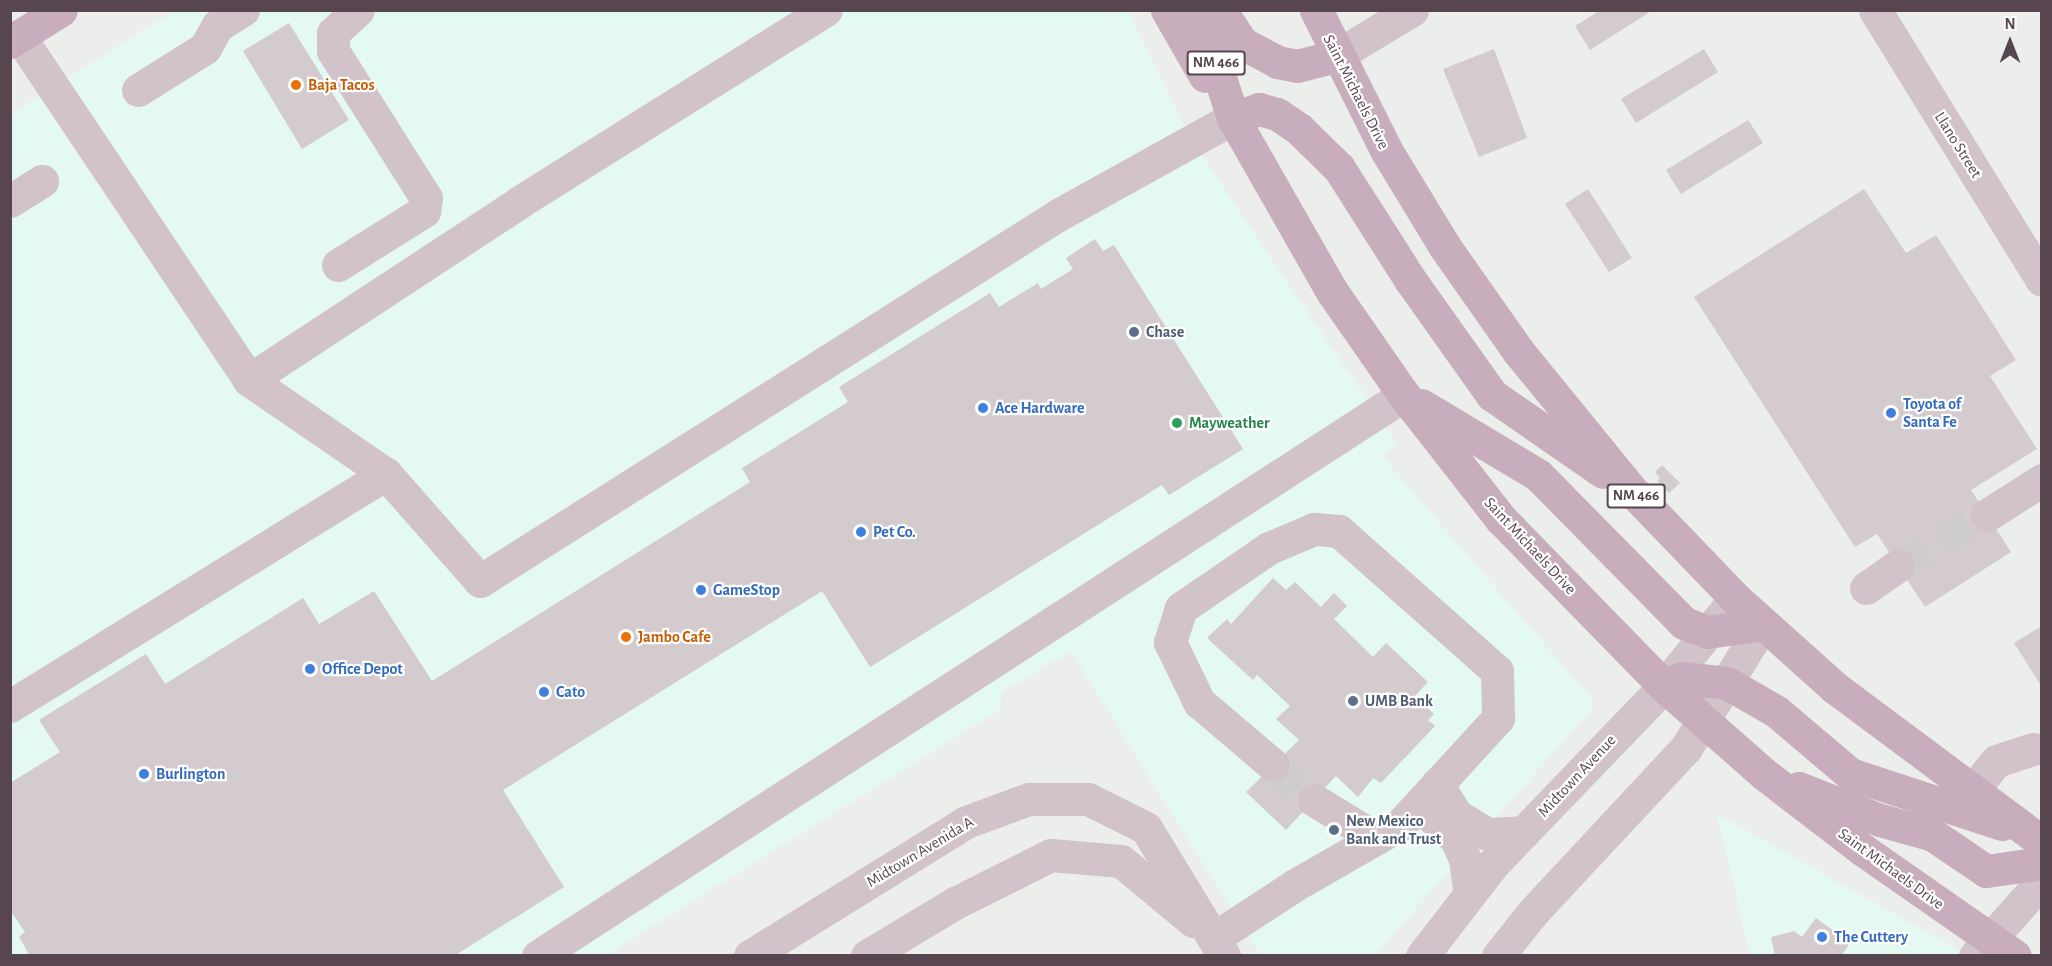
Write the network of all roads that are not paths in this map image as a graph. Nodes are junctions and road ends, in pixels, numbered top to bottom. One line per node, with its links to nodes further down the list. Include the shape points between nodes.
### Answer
1 (61, 10): 11 (main road)
2 (243, 10): 13 (street, via 217,26 205,48)
3 (358, 10): 17 (street, via 333,33 333,51 426,198 424,211)
4 (826, 10): 19 (street, via 521,201)
5 (1167, 10): 14 (main road)
6 (1193, 10): 14 (main road, Saint Michaels Drive / NM 466, via 1208,38)
7 (1220, 10): 12 (main road, via 1242,43 1277,62 1297,66)
8 (1316, 10): 12 (main road, Saint Michaels Drive / NM 466)
9 (1412, 10): 12 (street)
10 (1875, 10): 18 (street, Llano Street)
11 (15, 30): 19 (street)
12 (1336, 56): 23 (main road, Saint Michaels Drive / NM 466, via 1386,150 1445,247 1518,351)
13 (138, 90)
14 (1233, 118): 20 (main road, Saint Michaels Drive / NM 466, via 1333,293); 21 (street, via 1058,215 480,581); 23 (main road, via 1259,109 1277,114 1299,129 1339,168 1492,395)
15 (42, 182): 16 (street)
16 (10, 201)
17 (338, 265)
18 (2042, 280)
19 (249, 380): 21 (street)
20 (1404, 395): 29 (main road, via 1538,475 1673,614); 31 (main road, Saint Michaels Drive / NM 466, via 1501,519); 48 (street)
21 (386, 474): 32 (street)
22 (2042, 480): 24 (street)
23 (1634, 493): 27 (main road, Saint Michaels Drive / NM 466)
24 (1987, 515)
25 (1898, 566): 26 (street)
26 (1866, 588)
27 (1736, 599): 28 (main road, Saint Michaels Drive / NM 466); 29 (street, Midtown Avenue)
28 (1763, 624): 29 (main road); 30 (street); 37 (main road, Saint Michaels Drive / NM 466, via 1834,687)
29 (1707, 632): 31 (street, Midtown Avenue)
30 (1727, 682): 31 (main road, via 1683,678); 33 (street); 41 (main road, via 1777,712 1850,774)
31 (1664, 686): 33 (main road, Saint Michaels Drive / NM 466); 40 (street, Midtown Avenue)
32 (10, 706)
33 (1705, 718): 36 (main road, Saint Michaels Drive / NM 466); 52 (street, via 1686,748 1533,912)
34 (2033, 749): 37 (street, via 1996,761)
35 (1274, 765): 38 (street, via 1199,702 1170,642 1181,608 1269,548 1314,529 1338,531 1497,671 1498,718)
36 (1764, 774): 43 (main road, via 1880,820 1933,835 1986,871); 47 (main road, Saint Michaels Drive / NM 466)
37 (1972, 791): 41 (main road, Saint Michaels Drive / NM 466)
38 (1428, 795): 40 (street, via 1488,834); 42 (street, via 1401,824); 45 (street, via 1465,859)
39 (1314, 801): 42 (street)
40 (1524, 832): 45 (street, Midtown Avenue)
41 (2034, 837)
42 (1376, 838): 46 (street)
43 (2042, 863)
44 (2042, 881): 47 (street)
45 (1470, 894): 51 (street, Midtown Avenue)
46 (1219, 947): 49 (street, Midtown Avenida A, via 1146,828 1088,799 1029,799 966,822); 50 (street, via 1121,861 1051,855 955,903)
47 (1981, 947): 53 (main road, Saint Michaels Drive / NM 466)
48 (538, 956)
49 (750, 956)
50 (867, 956)
51 (1422, 956)
52 (1498, 956)
53 (2015, 956)

